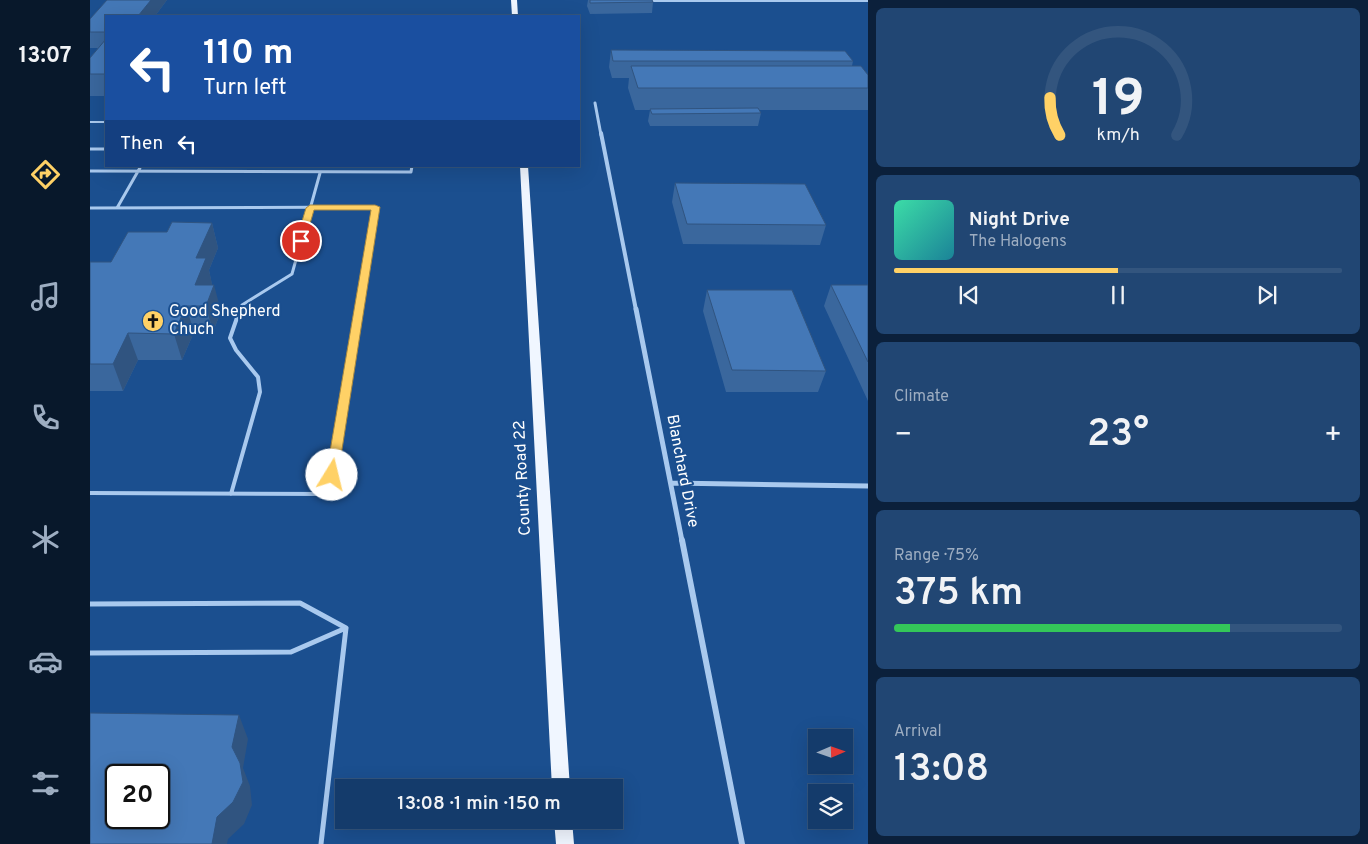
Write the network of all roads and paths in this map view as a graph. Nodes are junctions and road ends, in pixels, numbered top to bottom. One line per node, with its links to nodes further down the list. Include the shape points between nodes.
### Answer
1 (514, 0): 4 (main road)
2 (644, 1): 3 (lane)
3 (868, 1)
4 (515, 15)
5 (595, 103): 19 (street, Blanchard Drive)
6 (90, 122): 7 (lane)
7 (105, 122)
8 (90, 149): 9 (lane)
9 (105, 149)
10 (140, 167): 14 (lane)
11 (412, 167): 15 (lane, via 411,172)
12 (524, 167): 26 (main road, County Road 22)
13 (90, 172): 14 (lane)
14 (138, 172): 15 (lane); 17 (lane)
15 (320, 172): 18 (lane)
16 (90, 208): 17 (lane)
17 (117, 208): 18 (lane)
18 (310, 208): 22 (lane, via 292,274 242,305 234,322 230,338 258,378 260,392); 22 (lane, via 375,207 329,494)
19 (671, 483): 20 (street); 30 (street, Blanchard Drive)
20 (868, 486)
21 (90, 493): 22 (lane)
22 (231, 494)
23 (90, 604): 24 (lane, via 300,603)
24 (346, 628): 25 (lane, via 291,652); 28 (lane)
25 (90, 653)
26 (560, 779)
27 (563, 829): 29 (main road)
28 (321, 844)
29 (564, 844)
30 (742, 844)

